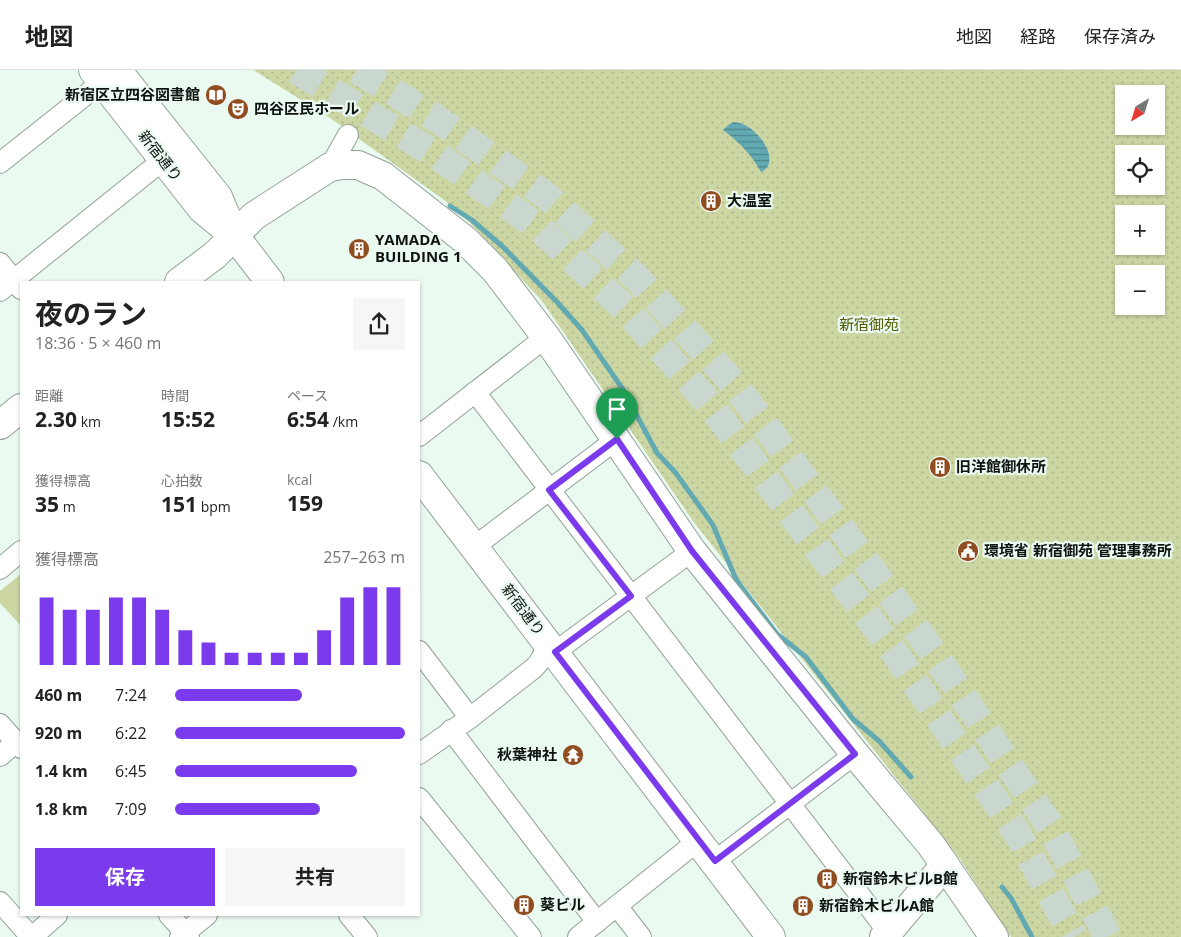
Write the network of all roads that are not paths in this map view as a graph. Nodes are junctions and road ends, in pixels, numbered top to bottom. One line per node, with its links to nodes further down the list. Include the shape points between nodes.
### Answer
1 (104, 74): 2 (street, 新宿通り); 3 (street); 4 (street, 新宿通り, via 218,197)
2 (163, 160): 4 (street, 新宿通り, via 202,209); 8 (street)
3 (0, 163)
4 (234, 235): 6 (street, via 215,255); 7 (street, 新宿通り); 9 (street, via 254,216 336,166 358,165 383,176 465,240 495,270)
5 (0, 263): 8 (street)
6 (181, 281)
7 (269, 281)
8 (12, 287)
9 (546, 337): 10 (street); 14 (street)
10 (475, 392): 13 (street); 16 (street)
11 (20, 409): 12 (street)
12 (0, 425)
13 (420, 435)
14 (617, 439): 16 (street); 18 (street)
15 (420, 476): 17 (street, 新宿通り)
16 (549, 490): 17 (street); 21 (street)
17 (474, 547): 22 (street, 新宿通り)
18 (692, 551): 21 (street); 29 (street)
19 (20, 552): 20 (street)
20 (0, 569)
21 (631, 596): 22 (street); 32 (street)
22 (549, 645): 24 (street, via 545,642 540,662); 33 (street, 新宿通り)
23 (420, 652): 24 (street)
24 (470, 718): 26 (street)
25 (0, 724): 27 (street)
26 (451, 730): 28 (street); 41 (street)
27 (19, 745): 30 (street)
28 (420, 753)
29 (855, 754): 32 (street); 34 (street)
30 (0, 756)
31 (420, 799): 46 (street)
32 (789, 803): 33 (street); 43 (street)
33 (707, 851): 36 (street); 49 (street, 新宿通り)
34 (945, 866): 43 (street); 50 (street)
35 (0, 902): 44 (street)
36 (618, 906): 41 (street); 48 (street)
37 (56, 916): 44 (street)
38 (170, 916): 42 (street)
39 (206, 916): 42 (street)
40 (350, 916): 45 (street)
41 (597, 922): 47 (street)
42 (185, 935)
43 (888, 935)
44 (32, 937)
45 (367, 937)
46 (531, 937)
47 (578, 937)
48 (641, 937)
49 (771, 937)
50 (994, 937)

